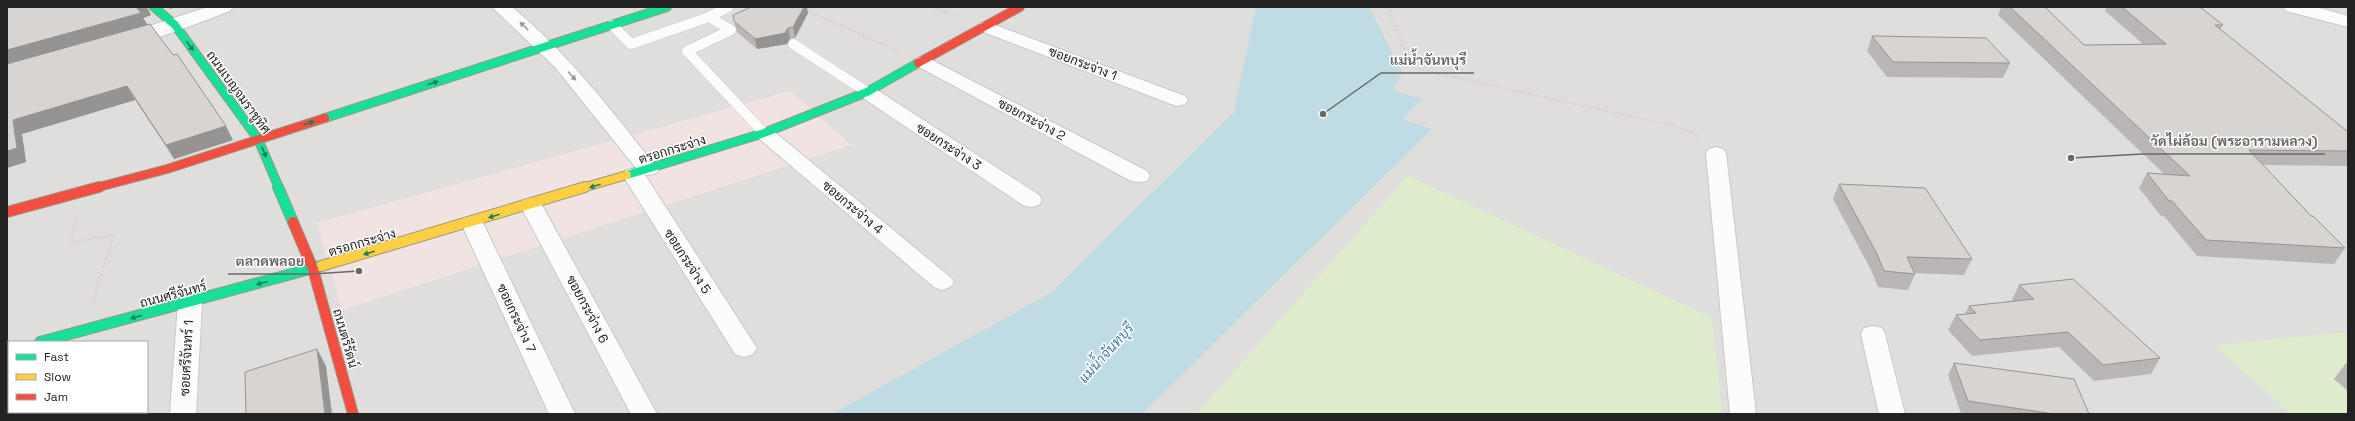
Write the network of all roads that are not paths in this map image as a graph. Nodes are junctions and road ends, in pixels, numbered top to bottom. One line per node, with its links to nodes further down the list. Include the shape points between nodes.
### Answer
1 (154, 7): 10 (street, ถนนเบญจมราชูทิศ)
2 (224, 7): 10 (street)
3 (501, 7): 15 (street, ซอยกระจ่าง 5, one-way to 3)
4 (668, 7): 11 (street)
5 (728, 7): 8 (lane)
6 (1020, 7): 12 (street, ตรอกกระจ่าง)
7 (2292, 7): 9 (street)
8 (709, 17): 11 (lane, via 631,44); 19 (lane, via 731,30 687,51)
9 (2348, 22)
10 (175, 25): 13 (street); 20 (street, ถนนเบญจมราชูทิศ, one-way to 20)
11 (612, 25): 15 (street)
12 (987, 27): 16 (street, ตรอกกระจ่าง); 18 (street, ซอยกระจ่าง 1)
13 (114, 42)
14 (793, 44): 17 (lane)
15 (545, 47): 20 (street, one-way to 15); 22 (street, ซอยกระจ่าง 5, one-way to 22, via 572,75)
16 (924, 62): 17 (street, ตรอกกระจ่าง); 23 (street, ซอยกระจ่าง 2)
17 (867, 92): 19 (street, ตรอกกระจ่าง); 24 (street, ซอยกระจ่าง 3)
18 (1178, 100)
19 (764, 134): 22 (street, ตรอกกระจ่าง); 29 (street, ซอยกระจ่าง 4)
20 (258, 138): 26 (street, via 166,169); 28 (street, ถนนเบญจมราชูทิศ, one-way to 28)
21 (1716, 153): 38 (street)
22 (640, 172): 25 (street, ตรอกกระจ่าง, one-way to 25); 33 (street, ซอยกระจ่าง 5)
23 (1140, 176)
24 (1031, 200)
25 (531, 205): 27 (street, ตรอกกระจ่าง, one-way to 27); 37 (street, ซอยกระจ่าง 6)
26 (7, 212)
27 (472, 223): 28 (street, ตรอกกระจ่าง, one-way to 28); 36 (street, ซอยกระจ่าง 7)
28 (313, 269): 30 (street, ถนนศรีจันทร์, one-way to 30); 35 (street, ถนนตรีรัตน์)
29 (942, 282)
30 (190, 303): 32 (street, ถนนศรีจันทร์, one-way to 32); 34 (street, ซอยศรีจันทร์ 1)
31 (1873, 334): 39 (street)
32 (62, 338)
33 (744, 348)
34 (183, 414)
35 (353, 414)
36 (562, 414)
37 (644, 414)
38 (1743, 414)
39 (1892, 414)

